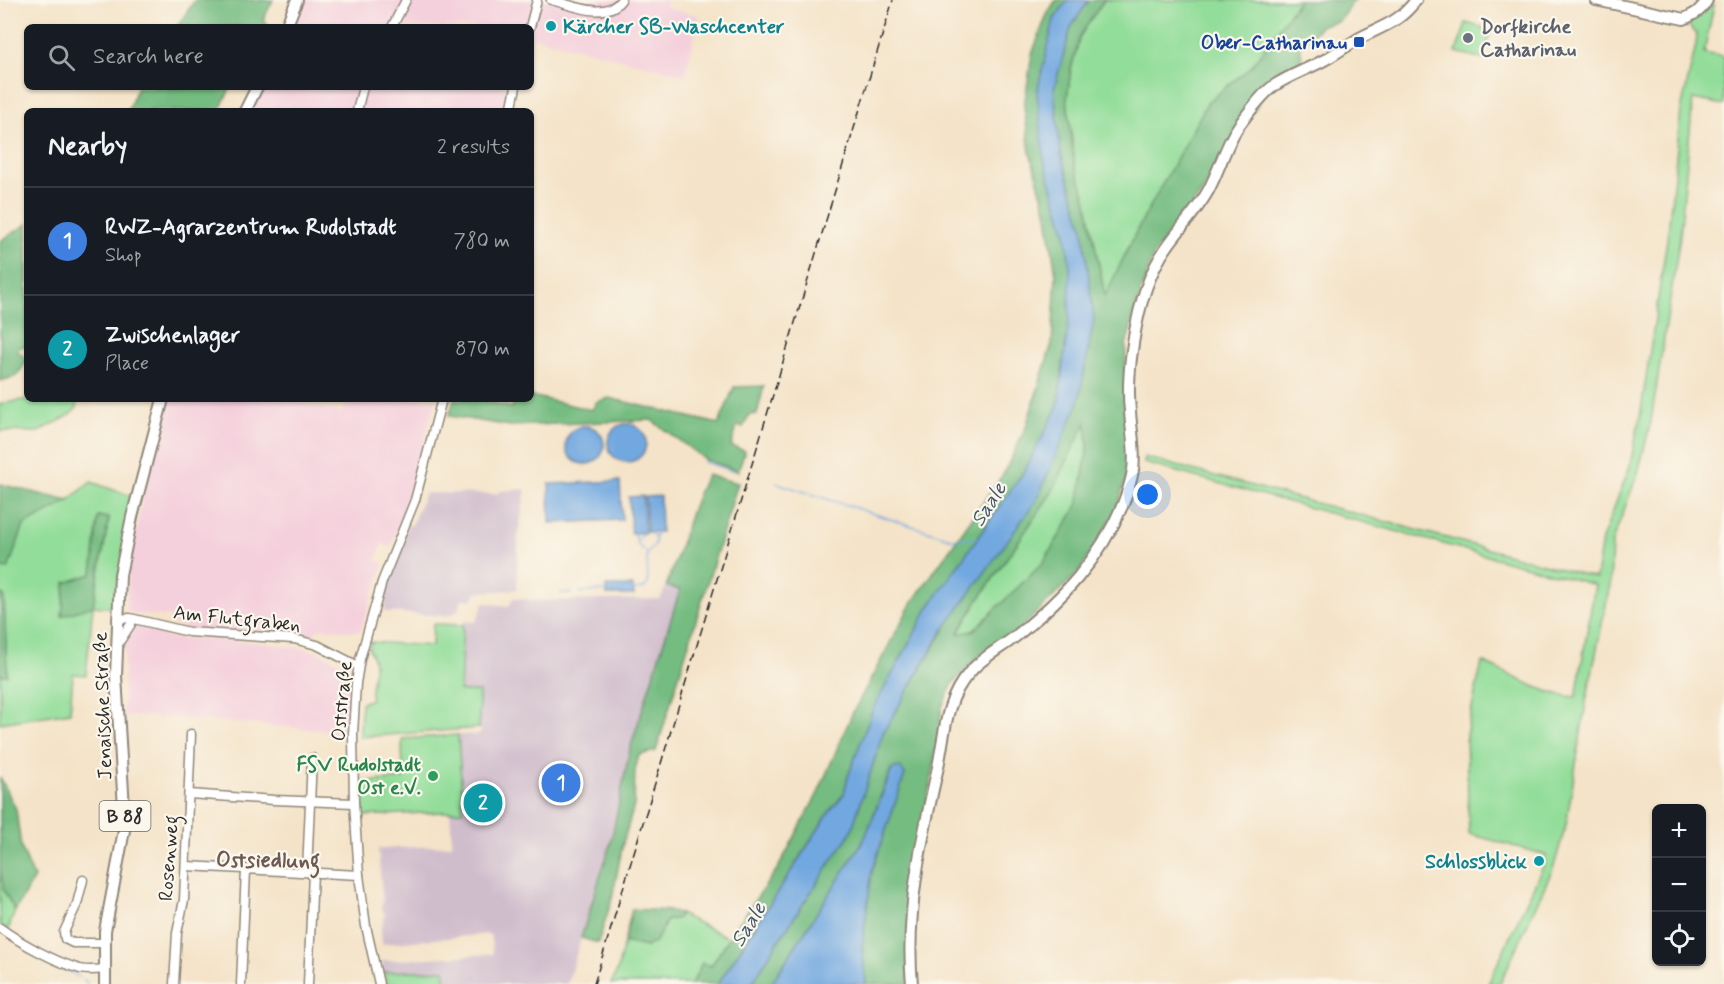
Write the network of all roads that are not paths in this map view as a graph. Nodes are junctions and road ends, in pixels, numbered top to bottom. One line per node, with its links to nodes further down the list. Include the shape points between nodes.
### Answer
1 (297, 0): 9 (main road)
2 (406, 0): 10 (street)
3 (537, 0): 11 (street)
4 (551, 0): 5 (street, via 600,11 614,9)
5 (621, 0)
6 (1416, 0): 43 (main road, via 1396,21 1275,86 1255,104 1237,128 1192,217 1162,254 1144,297 1131,357 1133,471 1109,535 1081,575 1026,628 979,662 962,682 948,711 918,866)
7 (1596, 0): 8 (main road, via 1684,19 1696,14)
8 (1707, 0)
9 (287, 24)
10 (394, 24)
11 (531, 24)
12 (256, 90): 15 (main road)
13 (362, 90): 16 (street)
14 (515, 90): 17 (street)
15 (246, 108)
16 (358, 108)
17 (512, 108)
18 (162, 402): 20 (main road, Jenaische Straße / B 88, via 123,557)
19 (441, 402): 24 (street, Oststraße, via 415,500 382,582)
20 (117, 619): 21 (street, Am Flutgraben); 22 (street); 23 (main road, Jenaische Straße / B 88)
21 (144, 621): 22 (street, Am Flutgraben); 24 (street, Am Flutgraben, via 189,632 294,639 317,645)
22 (131, 624): 23 (street)
23 (116, 646): 36 (main road, Jenaische Straße / B 88, via 125,825)
24 (358, 666): 29 (street, Oststraße, via 353,722)
25 (191, 734): 27 (street, Rosenweg)
26 (312, 758): 28 (street)
27 (189, 794): 28 (street); 30 (street, Rosenweg)
28 (311, 801): 29 (street); 32 (street)
29 (354, 803): 33 (street, Oststraße)
30 (186, 866): 31 (street); 39 (street, Rosenweg)
31 (246, 870): 32 (street); 40 (street)
32 (310, 873): 33 (street); 41 (street)
33 (359, 875): 42 (street, Oststraße)
34 (83, 880): 36 (street, via 64,939)
35 (0, 928): 37 (street, via 69,964 82,969)
36 (104, 944): 37 (main road, Jenaische Straße / B 88)
37 (104, 969): 38 (main road, Jenaische Straße / B 88)
38 (105, 984)
39 (174, 984)
40 (241, 984)
41 (308, 984)
42 (380, 984)
43 (912, 984)

